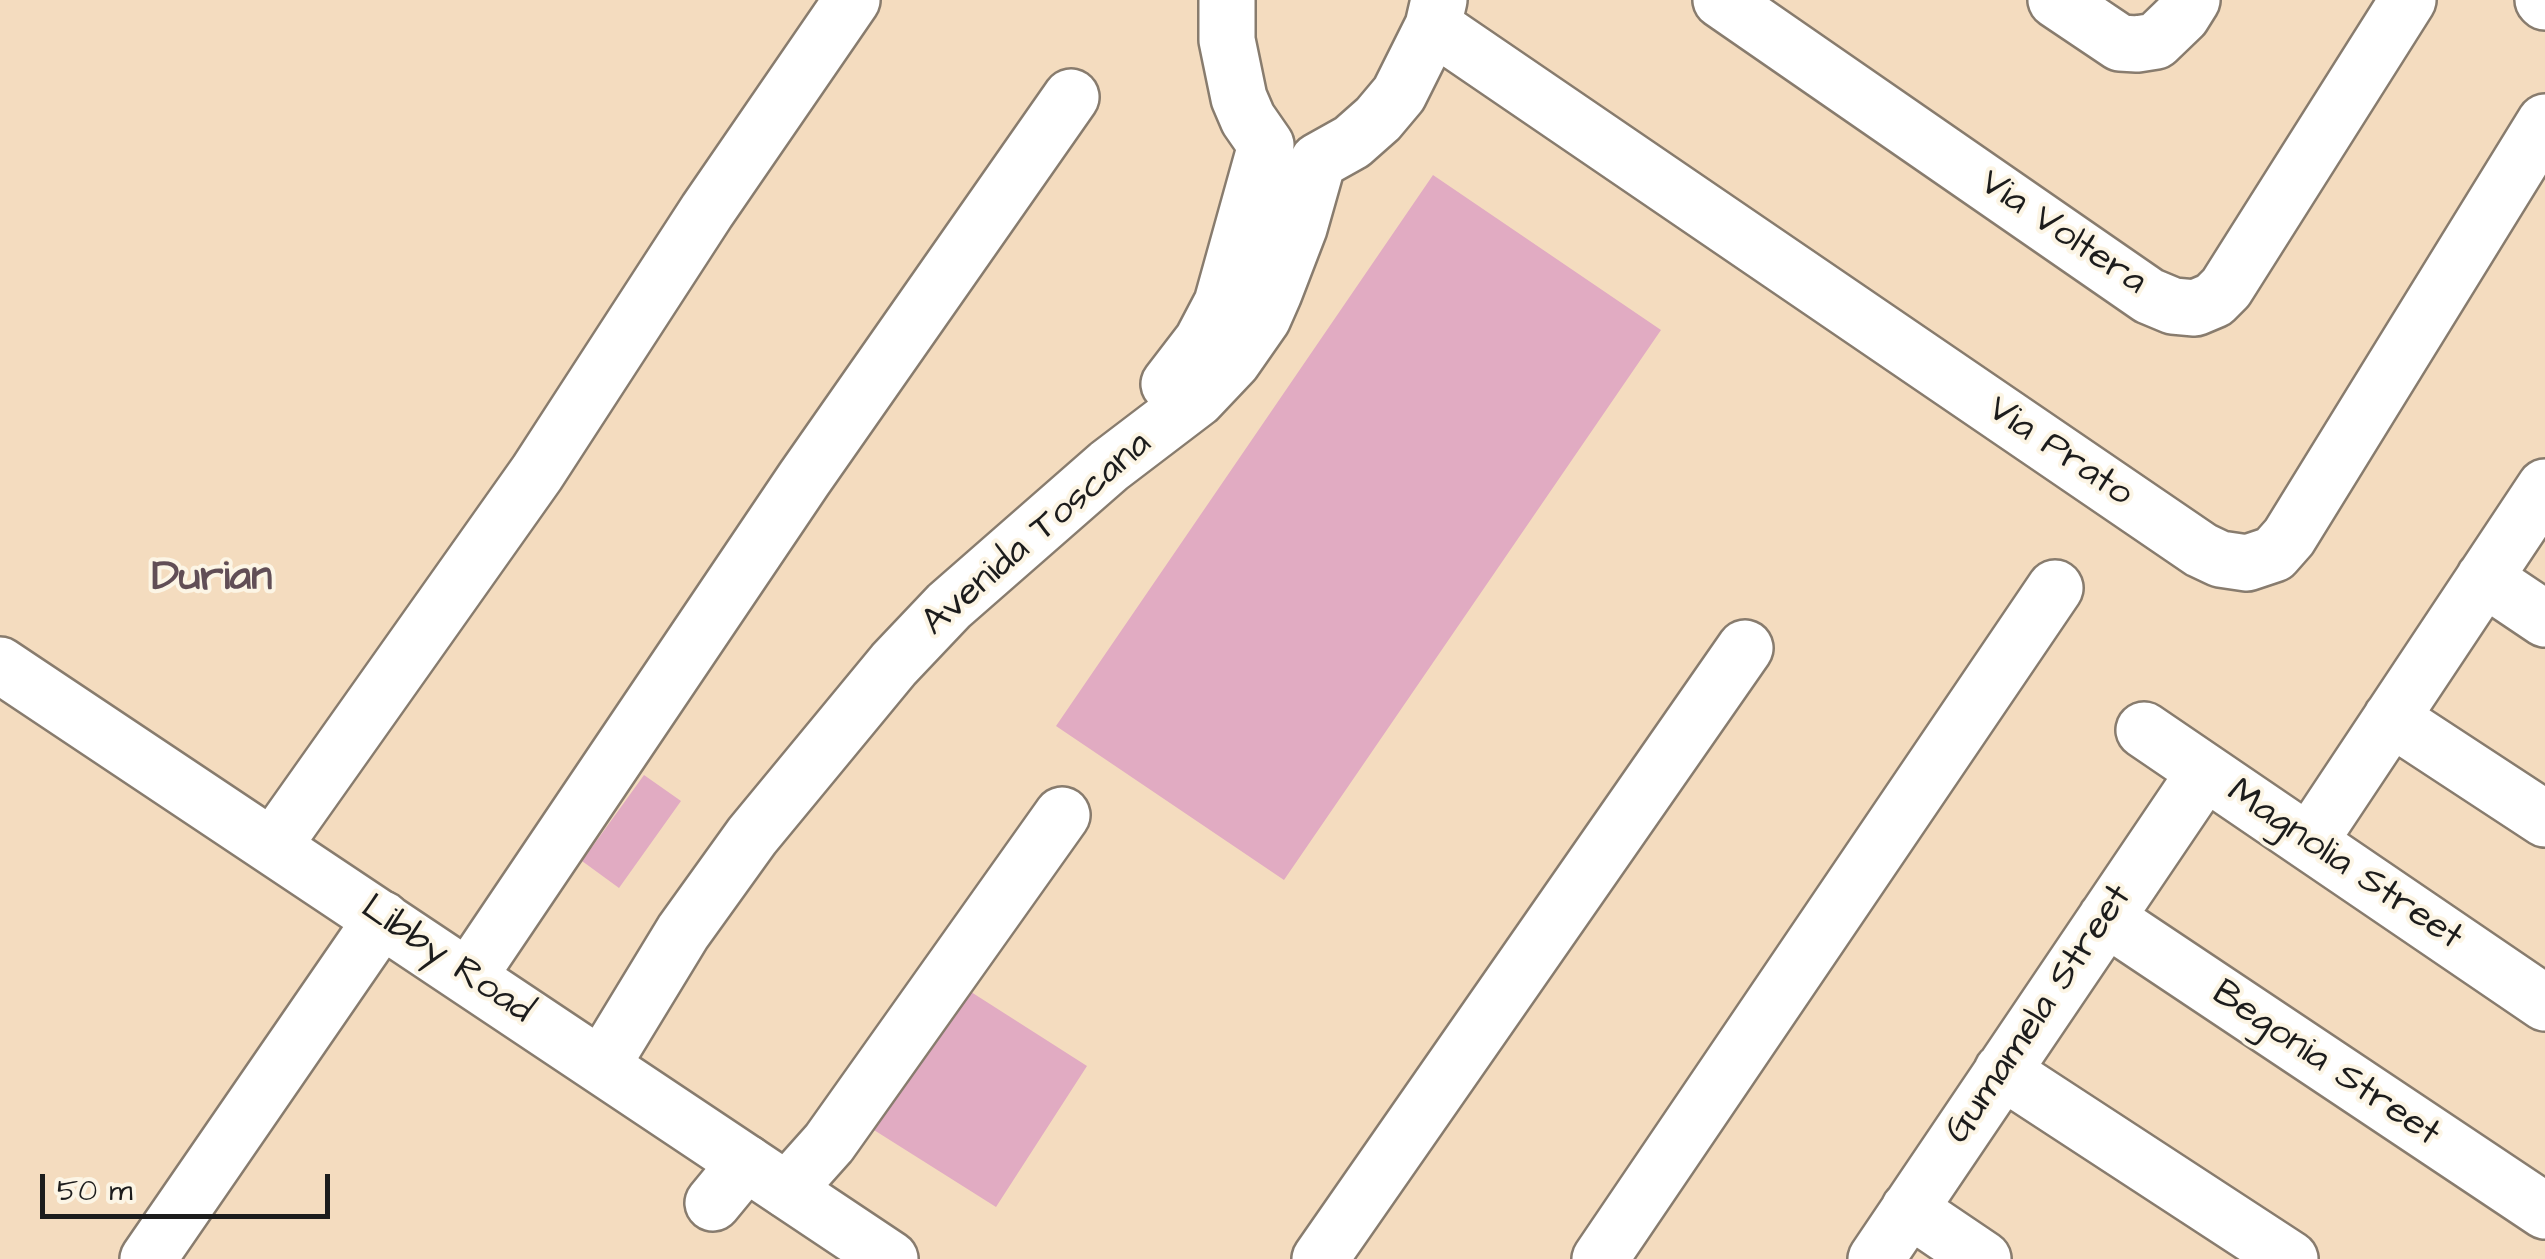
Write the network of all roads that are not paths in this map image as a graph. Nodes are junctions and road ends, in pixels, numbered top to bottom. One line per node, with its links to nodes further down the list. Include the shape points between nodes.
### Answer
1 (852, 0): 25 (street, via 537,473)
2 (1227, 0): 10 (street, via 1236,86)
3 (1720, 0): 6 (street, Via Voltera, via 2149,296 2196,308 2226,288)
4 (2056, 0): 5 (street, via 2120,43 2137,44 2156,41)
5 (2192, 0)
6 (2408, 0)
7 (1436, 13): 9 (street, Via Prato, via 2201,550 2248,563 2274,554 2289,538); 11 (street, via 1399,94 1352,142)
8 (1071, 97): 28 (street)
9 (2545, 122)
10 (1266, 144): 11 (street); 12 (street, Avenida Toscana)
11 (1318, 160): 12 (street, Avenida Toscana, via 1299,228)
12 (1253, 285): 30 (street, Avenida Toscana, via 1248,340 1197,400 1102,456 826,718 752,836 634,987)
13 (2545, 487): 14 (street)
14 (2484, 578): 16 (street); 19 (street)
15 (2055, 588): 38 (street)
16 (2545, 619)
17 (1745, 648): 37 (street)
18 (0, 665): 25 (street, Libby Road)
19 (2391, 718): 23 (street); 24 (street)
20 (2144, 730): 21 (street, Magnolia Street)
21 (2205, 772): 24 (street, Magnolia Street); 27 (street, Gumamela Street)
22 (1062, 815): 32 (street, via 829,1143)
23 (2545, 819)
24 (2308, 842): 29 (street, Magnolia Street)
25 (273, 846): 26 (street, Libby Road)
26 (382, 918): 28 (street, Libby Road); 35 (street)
27 (2106, 918): 31 (street, Gumamela Street); 34 (street, Begonia Street)
28 (469, 976): 30 (street, Libby Road)
29 (2545, 1003)
30 (590, 1057): 32 (street, Libby Road)
31 (2002, 1071): 33 (street, Gumamela Street); 41 (street)
32 (749, 1185): 36 (street, Libby Road)
33 (1909, 1210): 39 (street, Gumamela Street); 40 (street)
34 (2545, 1211)
35 (148, 1259)
36 (890, 1259)
37 (1320, 1259)
38 (1600, 1259)
39 (1876, 1259)
40 (1983, 1259)
41 (2290, 1259)

